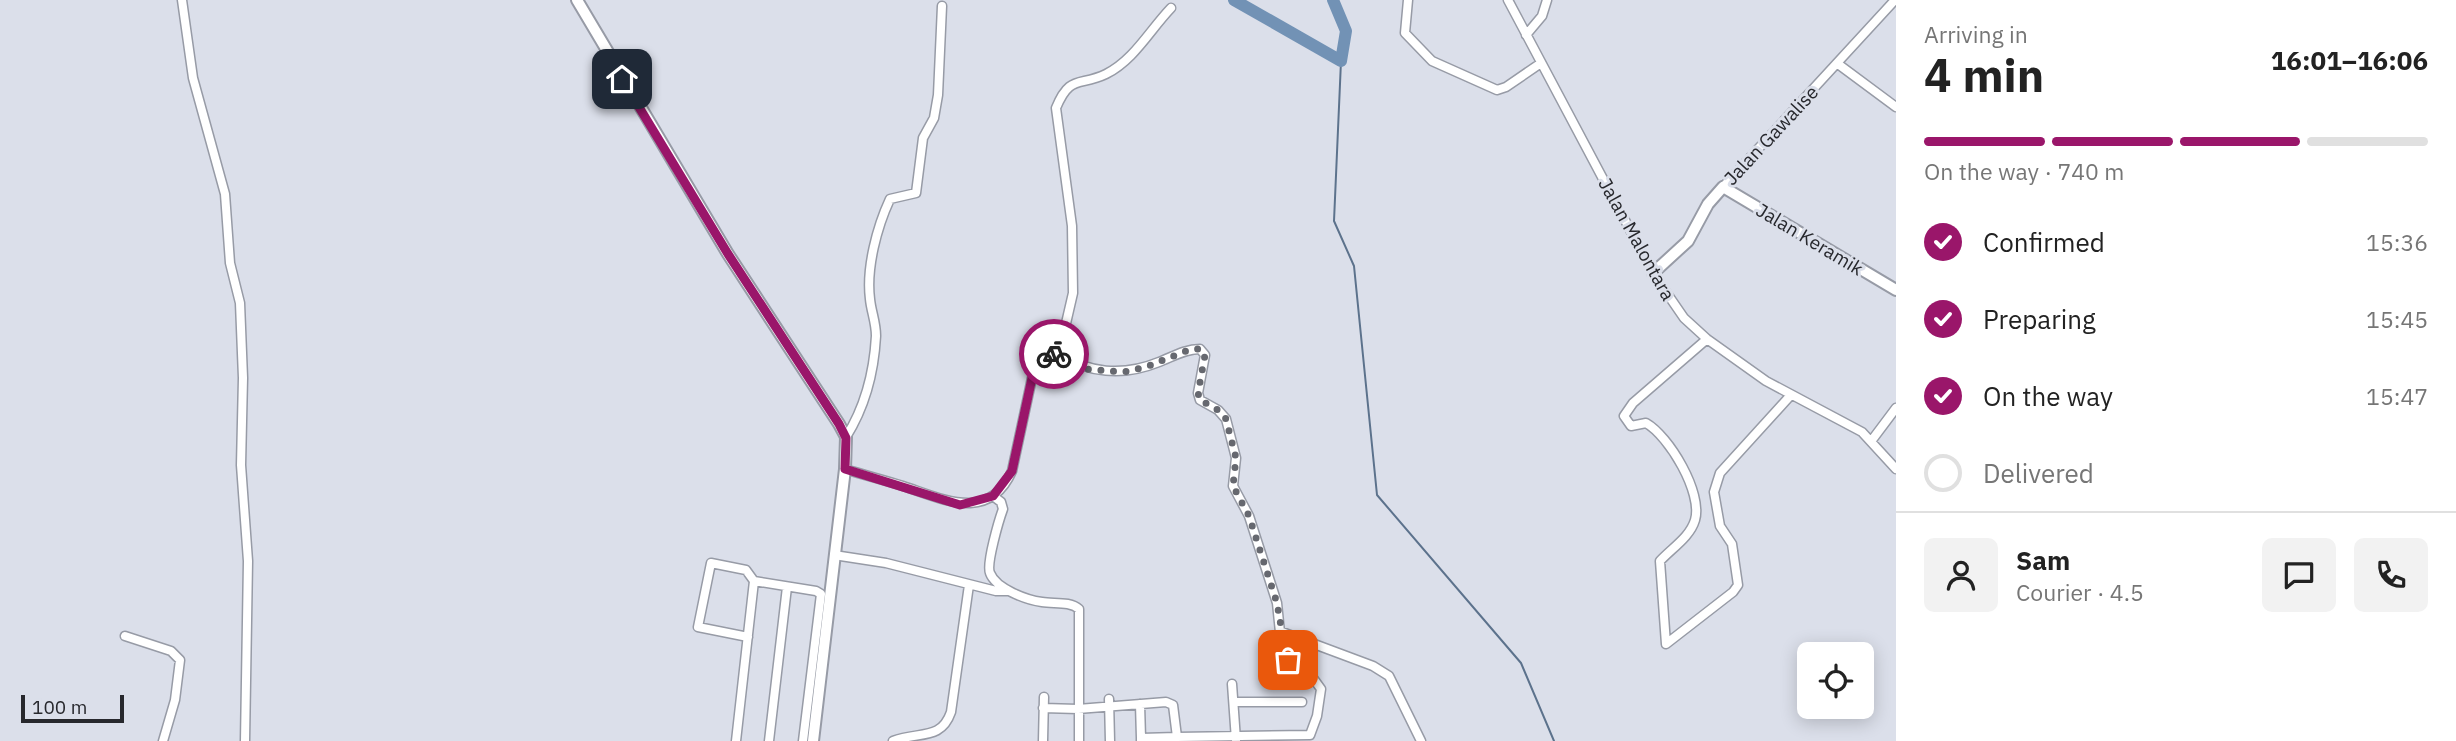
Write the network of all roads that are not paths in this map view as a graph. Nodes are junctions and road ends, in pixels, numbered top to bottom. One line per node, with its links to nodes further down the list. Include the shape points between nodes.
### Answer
1 (182, 0): 45 (street, via 193,78 225,194 230,263 240,303 240,465 248,561)
2 (577, 0): 20 (street, via 728,254)
3 (1408, 0): 10 (street, via 1405,33 1442,66 1497,90)
4 (1508, 0): 9 (street, Jalan Malontara)
5 (1547, 0): 9 (street, via 1542,16)
6 (1895, 0): 11 (street, Jalan Gawalise)
7 (942, 6): 20 (street, via 934,118 923,138 916,193 890,199 873,254 869,298 876,333 873,364 858,416)
8 (1171, 8): 17 (street, via 1130,59 1104,75 1071,83 1056,108 1072,226 1073,271 1066,328)
9 (1526, 35): 10 (street, Jalan Malontara)
10 (1541, 64): 14 (street, Jalan Malontara)
11 (1838, 64): 12 (street); 13 (street, Jalan Gawalise)
12 (1896, 107)
13 (1723, 187): 14 (street, Jalan Gawalise, via 1693,235); 15 (street, Jalan Keramik)
14 (1653, 273): 16 (street, Jalan Malontara, via 1684,318)
15 (1896, 290)
16 (1707, 339): 18 (street, Jalan Malontara); 18 (street, via 1624,416 1632,426 1646,423 1654,429 1689,476 1696,504 1695,520 1686,536 1660,561 1666,644 1738,585 1732,544 1720,526 1714,492 1720,473)
17 (1055, 353): 24 (street, via 1032,378 1012,471); 30 (street, via 1085,369 1124,372 1191,349 1200,349 1205,355 1198,393 1200,400 1226,419 1236,458 1233,486 1249,516)
18 (1790, 396): 21 (street, Jalan Malontara)
19 (1896, 408): 21 (street)
20 (846, 438): 22 (street)
21 (1872, 440): 23 (street, Jalan Malontara)
22 (845, 469): 24 (street, via 960,505); 25 (street)
23 (1896, 469)
24 (993, 496): 29 (street, via 1003,509 989,571)
25 (834, 555): 27 (street); 49 (street)
26 (754, 581): 28 (street); 32 (street); 32 (street, via 741,568 712,563 698,622 701,629)
27 (969, 585): 29 (street); 50 (street, via 945,729)
28 (787, 587): 47 (street); 48 (street, via 816,590 822,597)
29 (1009, 591): 40 (street, via 1079,609)
30 (1282, 632): 42 (street, via 1280,641 1290,666 1313,678 1321,689 1310,735); 54 (street, via 1389,676)
31 (125, 636): 44 (street, via 170,651 180,660)
32 (748, 637): 46 (street)
33 (1232, 684): 35 (street)
34 (1044, 697): 39 (street)
35 (1234, 702): 36 (street); 42 (street)
36 (1301, 702)
37 (1110, 703): 38 (street); 40 (street); 53 (street)
38 (1140, 704): 41 (street, via 1173,705); 43 (street)
39 (1043, 708): 40 (street); 51 (street)
40 (1078, 709): 52 (street)
41 (1177, 737): 42 (street); 43 (street)
42 (1236, 739)
43 (1141, 740)
44 (163, 741)
45 (245, 741)
46 (736, 741)
47 (769, 741)
48 (803, 741)
49 (813, 741)
50 (892, 741)
51 (1043, 741)
52 (1079, 741)
53 (1110, 741)
54 (1421, 741)

